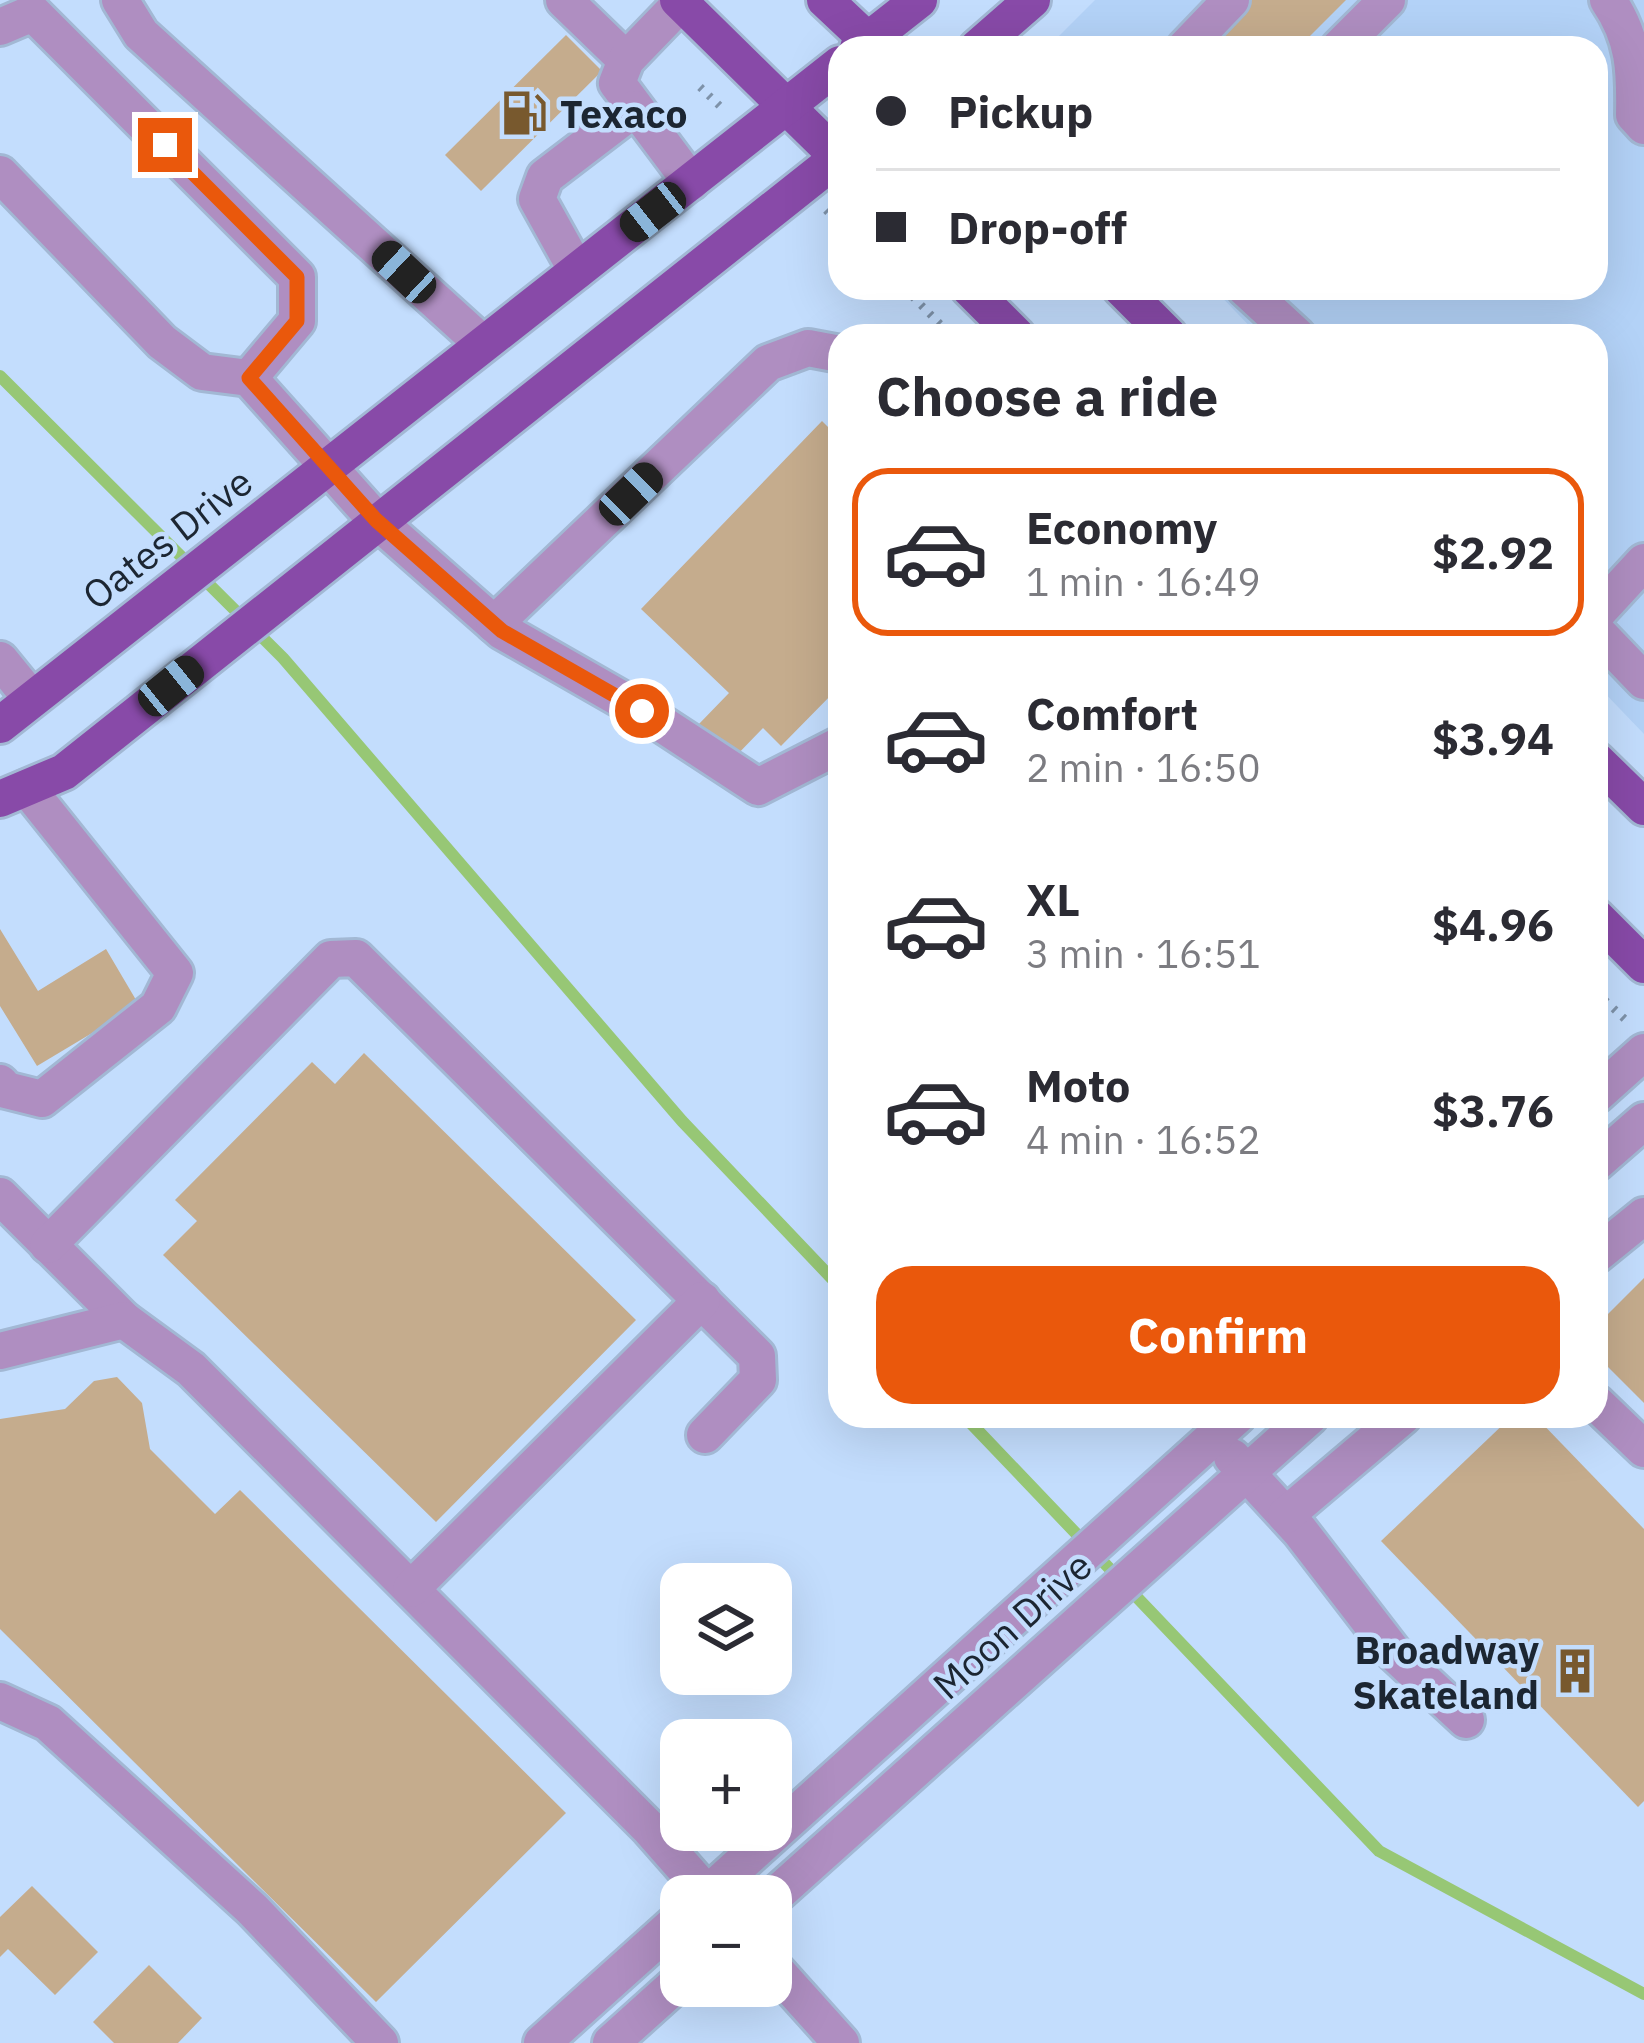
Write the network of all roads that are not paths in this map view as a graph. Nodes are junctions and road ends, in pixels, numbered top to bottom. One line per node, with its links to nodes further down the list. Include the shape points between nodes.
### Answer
1 (120, 0): 34 (street, via 141,34)
2 (564, 0): 18 (street)
3 (825, 0): 12 (main road)
4 (920, 0): 13 (main road, Oates Drive)
5 (1032, 0): 14 (main road)
6 (1198, 0): 15 (street)
7 (1231, 0): 16 (street)
8 (1387, 0): 17 (street)
9 (1608, 0): 22 (street, via 1628,30 1634,116)
10 (679, 2): 18 (street); 20 (main road)
11 (0, 27): 36 (street, via 33,13 297,277 297,321)
12 (851, 36)
13 (878, 36)
14 (990, 36)
15 (1165, 36)
16 (1196, 36)
17 (1351, 36)
18 (626, 60): 21 (street, via 617,83)
19 (828, 76): 20 (main road, Oates Drive)
20 (788, 108): 23 (main road); 26 (main road, Oates Drive)
21 (634, 110): 26 (street); 27 (street, via 544,177 537,199)
22 (1644, 125)
23 (828, 146)
24 (828, 167): 38 (main road)
25 (0, 174): 36 (street, via 162,342 202,372)
26 (691, 182): 27 (main road, Oates Drive)
27 (578, 271): 34 (main road, Oates Drive)
28 (981, 300): 31 (main road)
29 (1133, 300): 32 (main road)
30 (1258, 300): 33 (street)
31 (1005, 324)
32 (1157, 324)
33 (1284, 324)
34 (482, 344): 37 (main road, Oates Drive)
35 (828, 352): 41 (street, via 808,348 768,363)
36 (249, 378): 37 (street)
37 (328, 466): 38 (street); 45 (main road, Oates Drive)
38 (376, 520): 41 (street); 49 (main road, via 64,772)
39 (1644, 562): 40 (street)
40 (1608, 601)
41 (494, 624): 47 (street, via 758,787)
42 (1608, 644): 44 (street)
43 (0, 659): 45 (street)
44 (1644, 681)
45 (31, 698): 46 (main road, Oates Drive)
46 (0, 725)
47 (828, 751)
48 (1608, 772): 50 (main road)
49 (13, 793): 54 (street, via 175,973 158,1006 43,1099)
50 (1644, 807)
51 (1608, 929): 52 (main road)
52 (1644, 965)
53 (1644, 1052): 55 (street)
54 (0, 1083)
55 (1608, 1084)
56 (1644, 1121): 57 (street)
57 (1608, 1152)
58 (0, 1196): 60 (street)
59 (1644, 1216): 61 (street)
60 (47, 1245): 62 (street, via 331,959 356,958); 63 (street)
61 (1608, 1245)
62 (702, 1300): 70 (street, via 757,1356 758,1380); 74 (street)
63 (124, 1320): 64 (street); 74 (street, via 191,1369)
64 (0, 1351)
65 (1608, 1414): 71 (street)
66 (1223, 1428): 78 (street, Moon Drive)
67 (1226, 1428): 72 (street)
68 (1296, 1428): 72 (street, Moon Drive)
69 (1389, 1428): 73 (street)
70 (704, 1436)
71 (1644, 1449)
72 (1247, 1472): 73 (street); 79 (street, Moon Drive)
73 (1286, 1515): 76 (street, via 1394,1653)
74 (411, 1589): 77 (street, via 650,1829)
75 (0, 1701): 83 (street, via 64,1738 252,1909)
76 (1466, 1720)
77 (683, 1875)
78 (730, 1875)
79 (792, 1880)
80 (660, 1938): 84 (street, Moon Drive)
81 (792, 1988): 86 (street)
82 (660, 1999): 85 (street)
83 (380, 2043)
84 (542, 2043)
85 (611, 2043)
86 (841, 2043)

